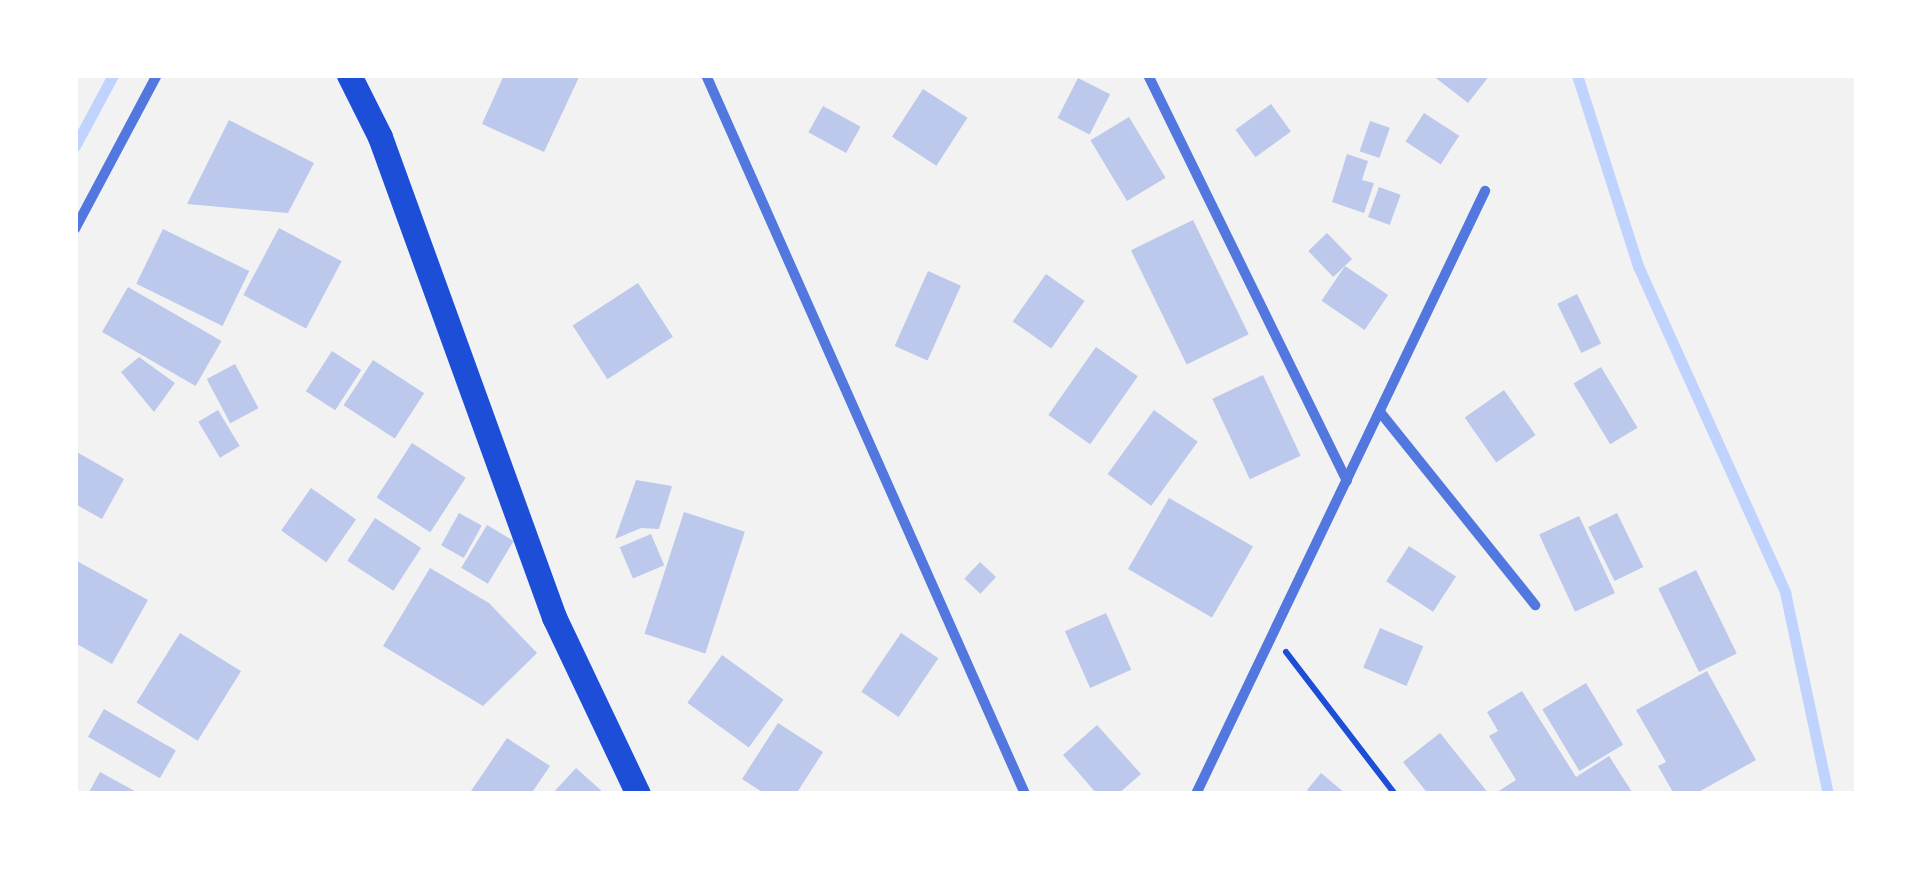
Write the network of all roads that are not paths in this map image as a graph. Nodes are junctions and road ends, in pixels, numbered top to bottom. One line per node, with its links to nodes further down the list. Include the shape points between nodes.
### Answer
1 (157, 75): 6 (street)
2 (349, 75): 10 (main road, via 380,137 554,617)
3 (706, 75): 11 (street)
4 (1148, 75): 8 (street)
5 (1486, 191): 7 (street)
6 (75, 229)
7 (1380, 412): 8 (street); 9 (street)
8 (1347, 481): 12 (street)
9 (1535, 605)
10 (638, 794)
11 (1025, 794)
12 (1196, 794)

